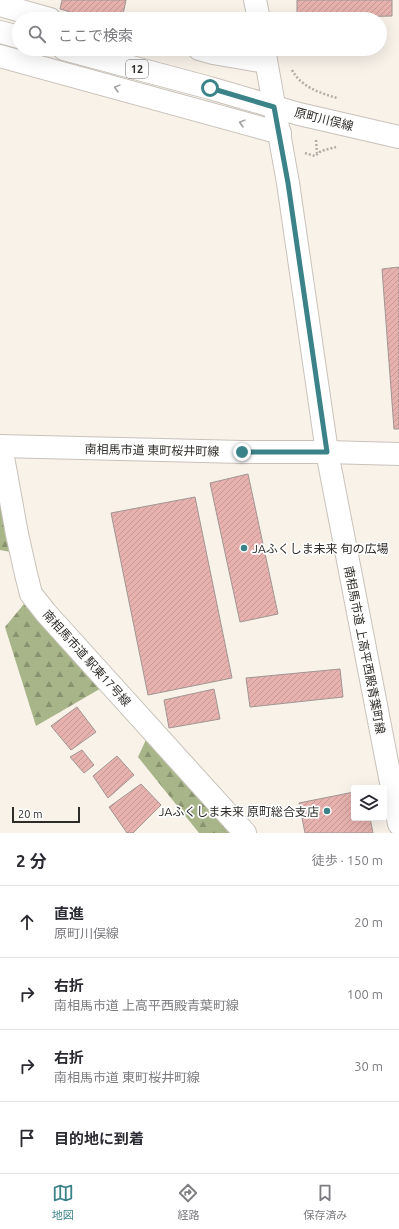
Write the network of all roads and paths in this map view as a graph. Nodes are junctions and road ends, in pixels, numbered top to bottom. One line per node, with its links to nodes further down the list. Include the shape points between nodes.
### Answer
1 (255, 0): 4 (street)
2 (0, 5): 3 (street)
3 (25, 12)
4 (258, 12)
5 (0, 32): 6 (street)
6 (12, 35)
7 (0, 56): 13 (street, one-way to 7)
8 (90, 56): 12 (street, 原町川俣線 / 12)
9 (265, 56): 12 (street, 南相馬市道 上高平西殿青葉町線)
10 (290, 67): 11 (path, via 312,90)
11 (321, 93)
12 (274, 107): 13 (street, 南相馬市道 上高平西殿青葉町線); 14 (street, 原町川俣線 / 12)
13 (280, 133): 16 (street, 南相馬市道 上高平西殿青葉町線)
14 (399, 137)
15 (0, 446): 16 (street, 南相馬市道 東町桜井町線); 19 (street, 南相馬市道 駅東17号線, via 31,594)
16 (327, 452): 17 (street, 南相馬市道 東町桜井町線); 18 (street, 南相馬市道 上高平西殿青葉町線)
17 (399, 454)
18 (399, 824)
19 (244, 833)

